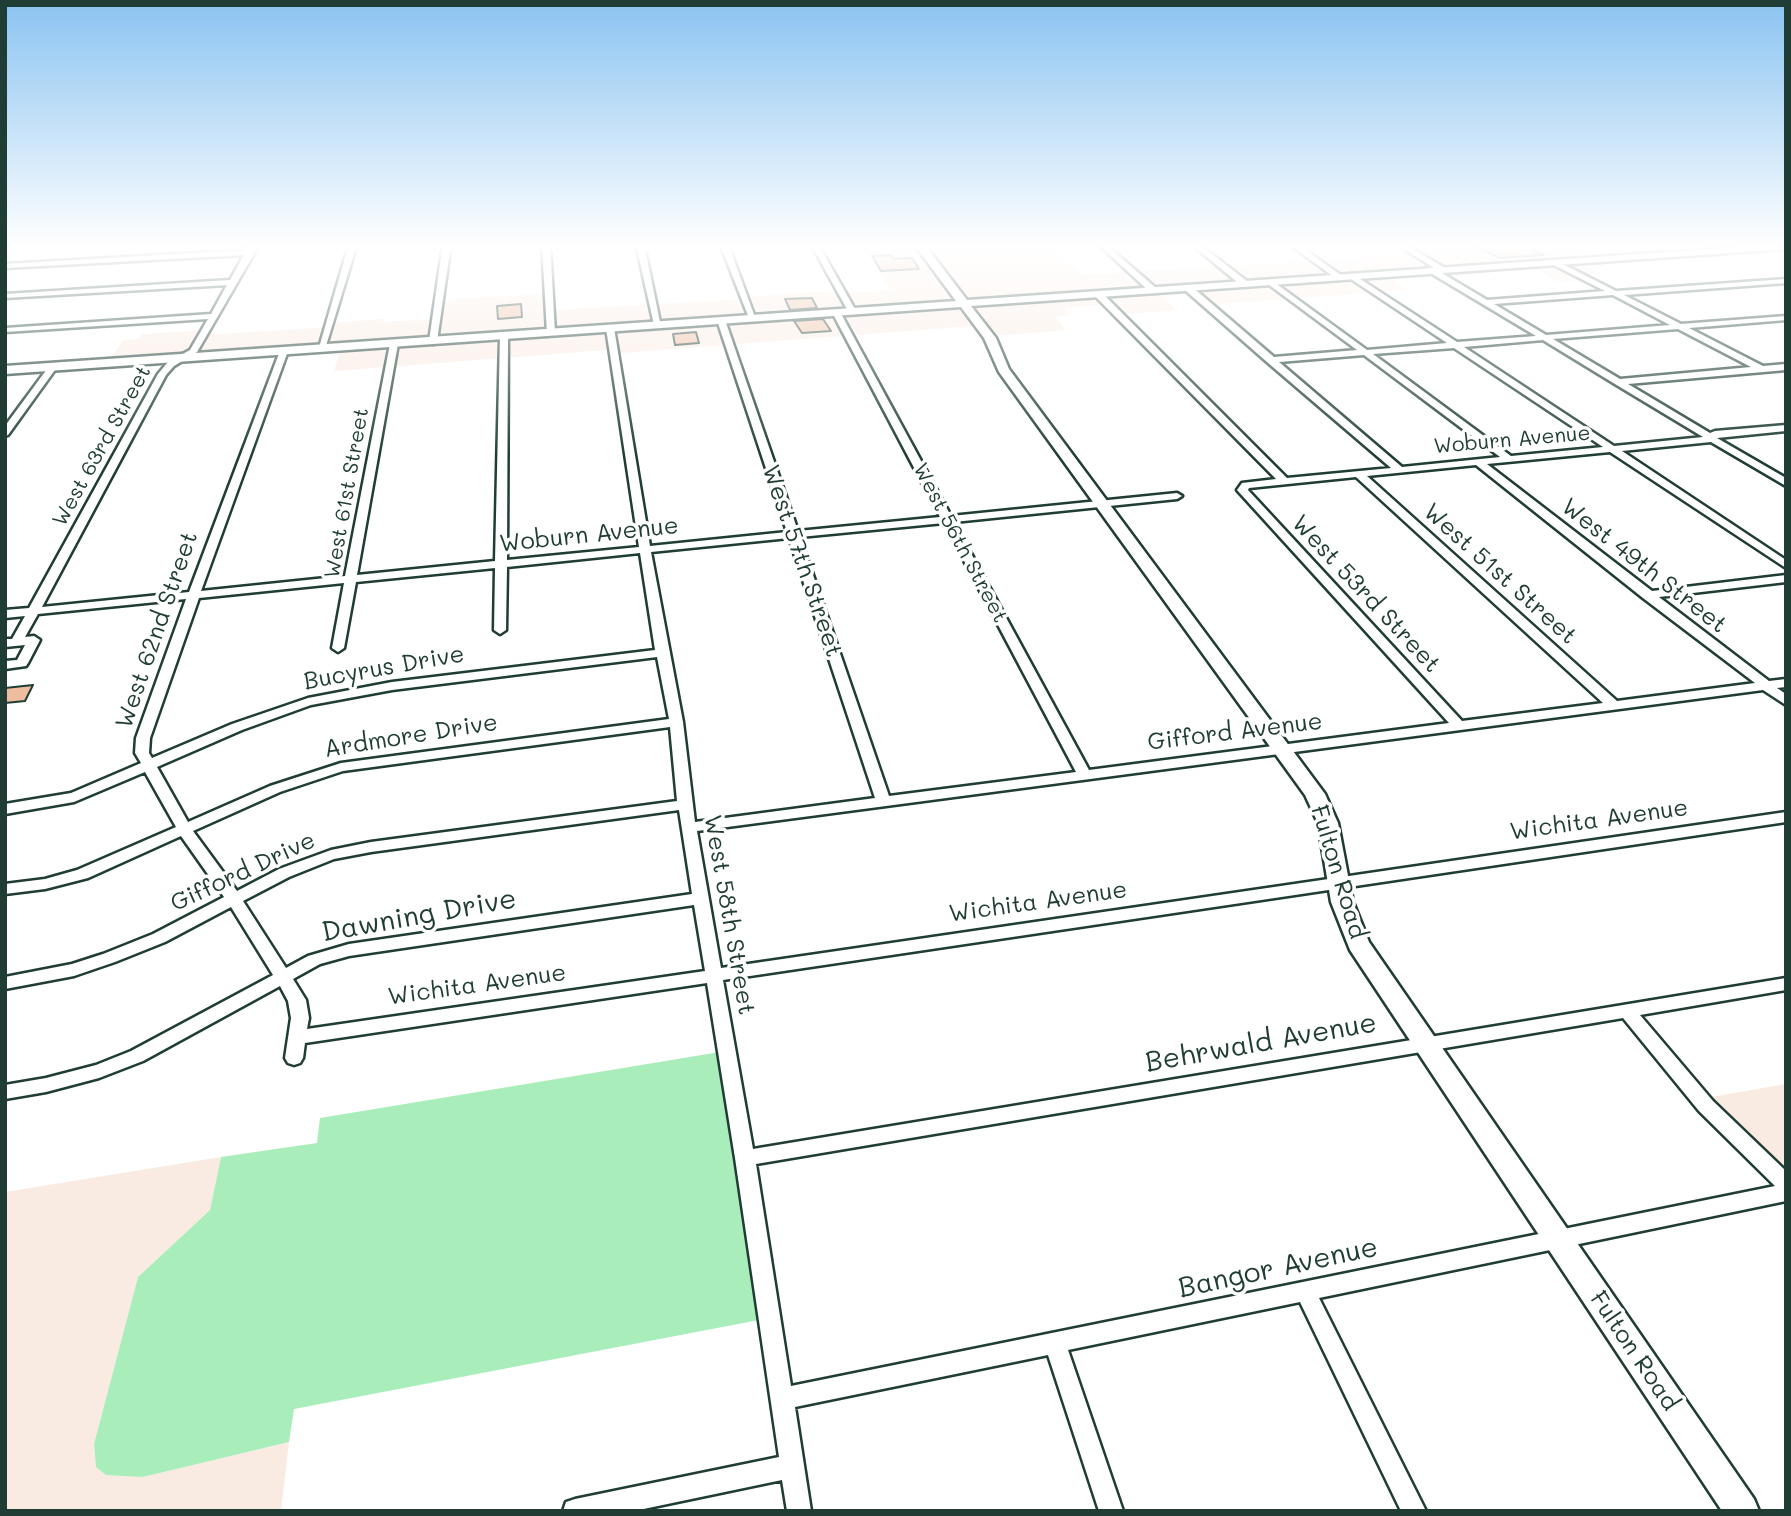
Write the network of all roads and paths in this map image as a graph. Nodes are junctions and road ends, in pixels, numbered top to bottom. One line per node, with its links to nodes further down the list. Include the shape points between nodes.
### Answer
1 (331, 315): 29 (street)
2 (437, 315): 26 (street)
3 (550, 315): 23 (street)
4 (656, 315): 19 (street)
5 (753, 315): 16 (street)
6 (798, 315): 16 (main road)
7 (837, 315): 52 (street, West 56th Street)
8 (972, 315): 51 (main road, Fulton Road, via 990,338 1003,369)
9 (1119, 315): 47 (street)
10 (1218, 315): 33 (street)
11 (1315, 315): 31 (street)
12 (1411, 315): 28 (street)
13 (1506, 315): 25 (street)
14 (1656, 315): 20 (street)
15 (214, 316): 22 (street); 32 (street, West 63rd Street)
16 (754, 318): 18 (main road)
17 (1786, 318): 20 (street)
18 (721, 320): 19 (main road); 53 (street, West 57th Street)
19 (658, 325): 21 (main road)
20 (1677, 326): 25 (street); 36 (street)
21 (610, 328): 23 (main road); 54 (street, West 58th Street)
22 (5, 330)
23 (551, 332): 24 (main road)
24 (504, 336): 26 (main road); 56 (street)
25 (1543, 338): 28 (street); 38 (street)
26 (433, 341): 27 (main road)
27 (394, 344): 29 (main road); 58 (street, West 61st Street)
28 (1456, 345): 31 (street); 42 (street)
29 (321, 349): 30 (main road)
30 (284, 351): 32 (main road); 60 (street, West 62nd Street)
31 (1366, 352): 33 (street); 43 (street)
32 (186, 358): 34 (main road); 61 (street, West 63rd Street, via 162,374)
33 (1270, 360): 45 (street)
34 (53, 367): 37 (main road); 40 (street)
35 (1786, 367): 36 (street)
36 (1761, 369): 38 (street)
37 (5, 370)
38 (1618, 382): 41 (street)
39 (1786, 428): 41 (street, Woburn Avenue)
40 (5, 433)
41 (1711, 439): 42 (street, Woburn Avenue); 48 (street)
42 (1614, 449): 43 (street, Woburn Avenue); 55 (street)
43 (1509, 459): 44 (street, Woburn Avenue)
44 (1478, 462): 45 (street, Woburn Avenue); 59 (street, West 49th Street)
45 (1399, 470): 46 (street, Woburn Avenue)
46 (1358, 474): 47 (street, Woburn Avenue); 71 (street, West 51st Street)
47 (1283, 480): 49 (street, Woburn Avenue, via 1247,485)
48 (1786, 484)
49 (1242, 490): 73 (street, West 53rd Street)
50 (1177, 496): 51 (street, Woburn Avenue)
51 (1102, 503): 52 (street, Woburn Avenue); 74 (main road, Fulton Road)
52 (947, 519): 53 (street, Woburn Avenue); 76 (street, West 56th Street)
53 (792, 535): 54 (street, Woburn Avenue); 77 (street, West 57th Street)
54 (648, 550): 56 (street, Woburn Avenue); 66 (street, West 58th Street)
55 (1786, 565)
56 (502, 566): 58 (street, Woburn Avenue); 63 (street)
57 (1786, 578): 59 (street)
58 (351, 581): 60 (street, Woburn Avenue); 65 (street, West 61st Street)
59 (1647, 594): 69 (street, West 49th Street)
60 (192, 597): 61 (street, Woburn Avenue); 75 (street, West 62nd Street, via 143,738 142,753)
61 (33, 611): 62 (street, Woburn Avenue); 64 (street, West 63rd Street)
62 (5, 614)
63 (500, 630)
64 (11, 642): 67 (street, West 63rd Street, via 34,640 22,663)
65 (338, 648)
66 (662, 653): 72 (street, West 58th Street); 75 (street, Bucyrus Drive, via 353,691 272,713)
67 (5, 665)
68 (1786, 683): 69 (street, Gifford Avenue)
69 (1765, 686): 70 (street, West 49th Street); 71 (street, Gifford Avenue)
70 (1786, 701)
71 (1614, 705): 73 (street, Gifford Avenue)
72 (676, 722): 78 (street, West 58th Street); 82 (street, Ardmore Drive, via 341,767 275,789)
73 (1459, 726): 74 (street, Gifford Avenue)
74 (1282, 748): 76 (street, Gifford Avenue); 83 (main road, Fulton Road, via 1315,794 1328,823)
75 (148, 767): 79 (street, Bucyrus Drive, via 74,797); 82 (street, West 62nd Street)
76 (1084, 774): 77 (street, Gifford Avenue)
77 (883, 801): 81 (street, Gifford Avenue)
78 (685, 805): 81 (street, West 58th Street); 86 (street, Gifford Drive, via 331,855)
79 (5, 809)
80 (1786, 817): 83 (street, Wichita Avenue)
81 (690, 827): 85 (street, West 58th Street)
82 (184, 830): 84 (street, Ardmore Drive, via 82,874); 86 (street, West 62nd Street)
83 (1339, 882): 87 (street, Wichita Avenue); 93 (main road, Fulton Road, via 1358,944)
84 (5, 889)
85 (702, 898): 87 (street, West 58th Street); 88 (street, Dawning Drive, via 349,950 314,960)
86 (234, 899): 88 (street, West 62nd Street); 89 (street, Gifford Drive, via 109,958)
87 (715, 974): 92 (street, Wichita Avenue); 96 (street, West 58th Street)
88 (283, 978): 92 (street, West 62nd Street, via 297,1000); 95 (street, Dawning Drive, via 137,1056 99,1071)
89 (5, 983)
90 (1786, 984): 91 (street, Behrwald Avenue)
91 (1627, 1011): 93 (street, Behrwald Avenue); 97 (street, via 1706,1106)
92 (298, 1037): 94 (street, West 62nd Street)
93 (1424, 1044): 96 (street, Behrwald Avenue); 99 (main road, Fulton Road)
94 (294, 1058)
95 (5, 1092)
96 (746, 1158): 102 (street, West 58th Street)
97 (1786, 1184)
98 (1786, 1192): 99 (street, Bangor Avenue)
99 (1560, 1240): 100 (street, Bangor Avenue); 108 (main road, Fulton Road)
100 (1306, 1293): 101 (street, Bangor Avenue); 107 (street)
101 (1055, 1344): 102 (street, Bangor Avenue); 106 (street)
102 (782, 1399): 103 (street, West 58th Street)
103 (792, 1466): 104 (street); 105 (street, West 58th Street)
104 (575, 1511)
105 (799, 1511)
106 (1111, 1511)
107 (1413, 1511)
108 (1742, 1511)

